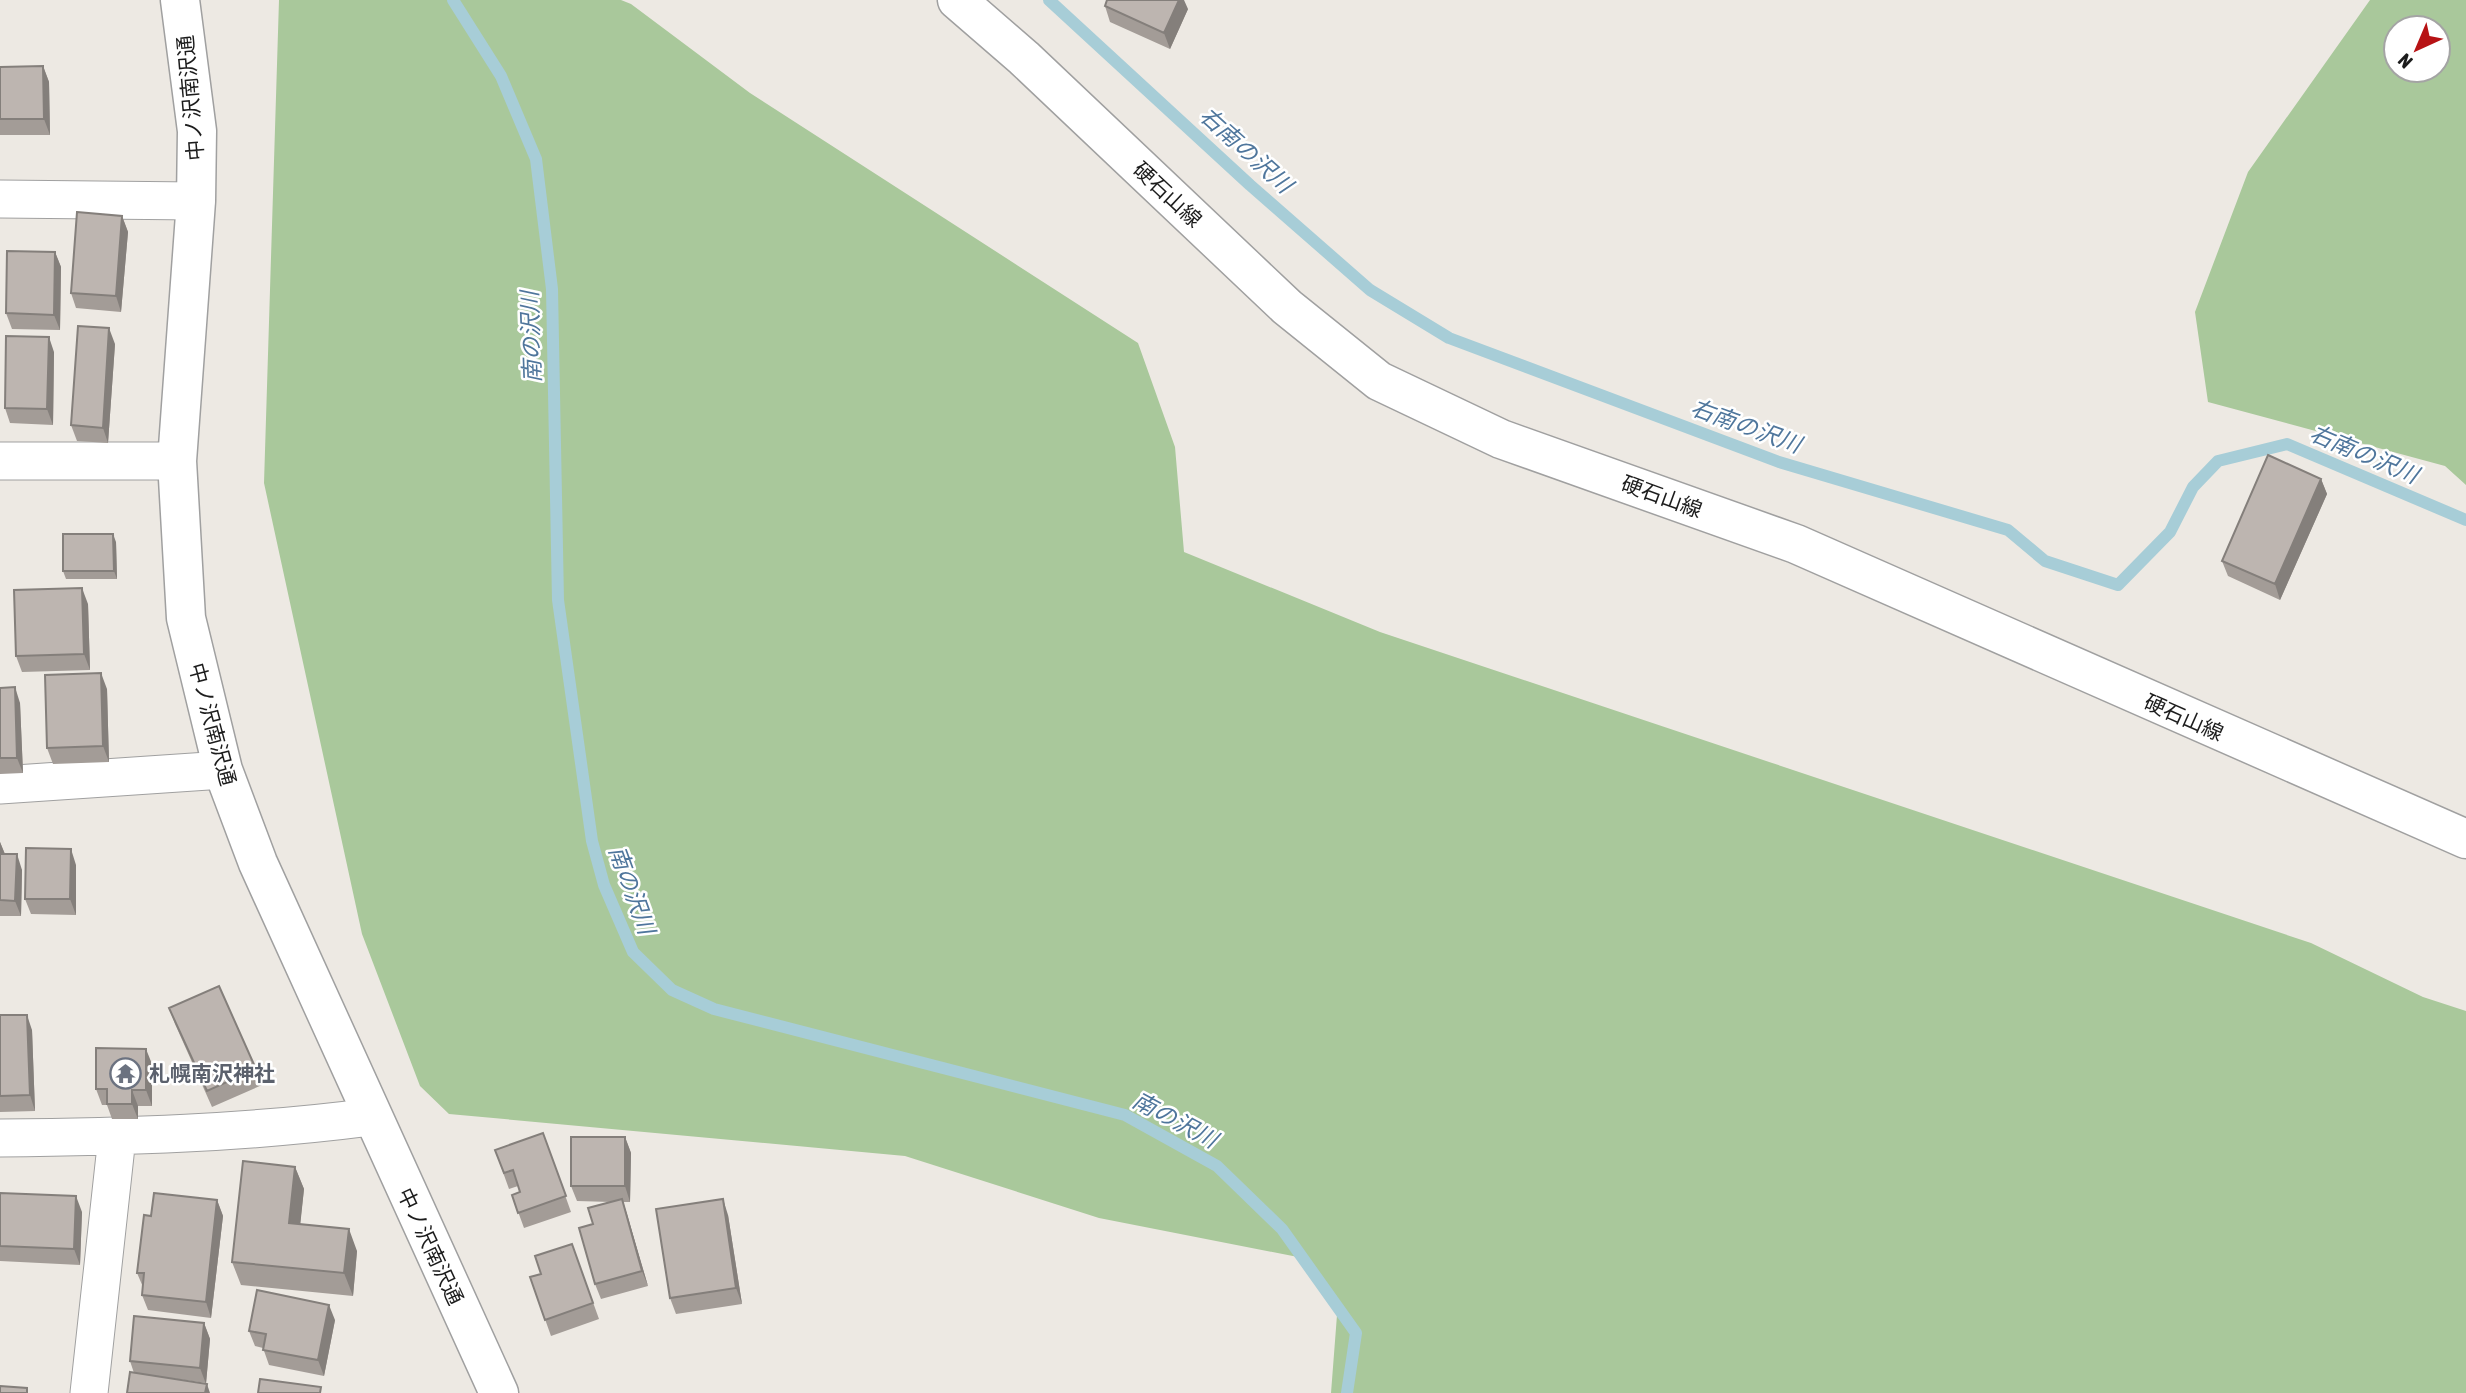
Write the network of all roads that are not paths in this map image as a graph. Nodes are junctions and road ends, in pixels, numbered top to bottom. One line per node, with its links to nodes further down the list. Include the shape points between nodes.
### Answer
1 (180, 0): 4 (street, 中ノ沢南沢通, via 197,131)
2 (957, 0): 9 (street, 硬石山線, via 1287,307 1379,381 1501,439 1796,544)
3 (0, 199): 4 (street)
4 (196, 201): 6 (street, 中ノ沢南沢通)
5 (0, 461): 6 (street)
6 (177, 461): 7 (street, 中ノ沢南沢通, via 186,618)
7 (223, 770): 8 (street); 10 (street, 中ノ沢南沢通, via 258,863)
8 (0, 785)
9 (2466, 839)
10 (371, 1117): 11 (street, via 299,1127); 14 (street, 中ノ沢南沢通)
11 (117, 1137): 12 (street); 13 (street)
12 (0, 1138)
13 (89, 1393)
14 (499, 1393)

